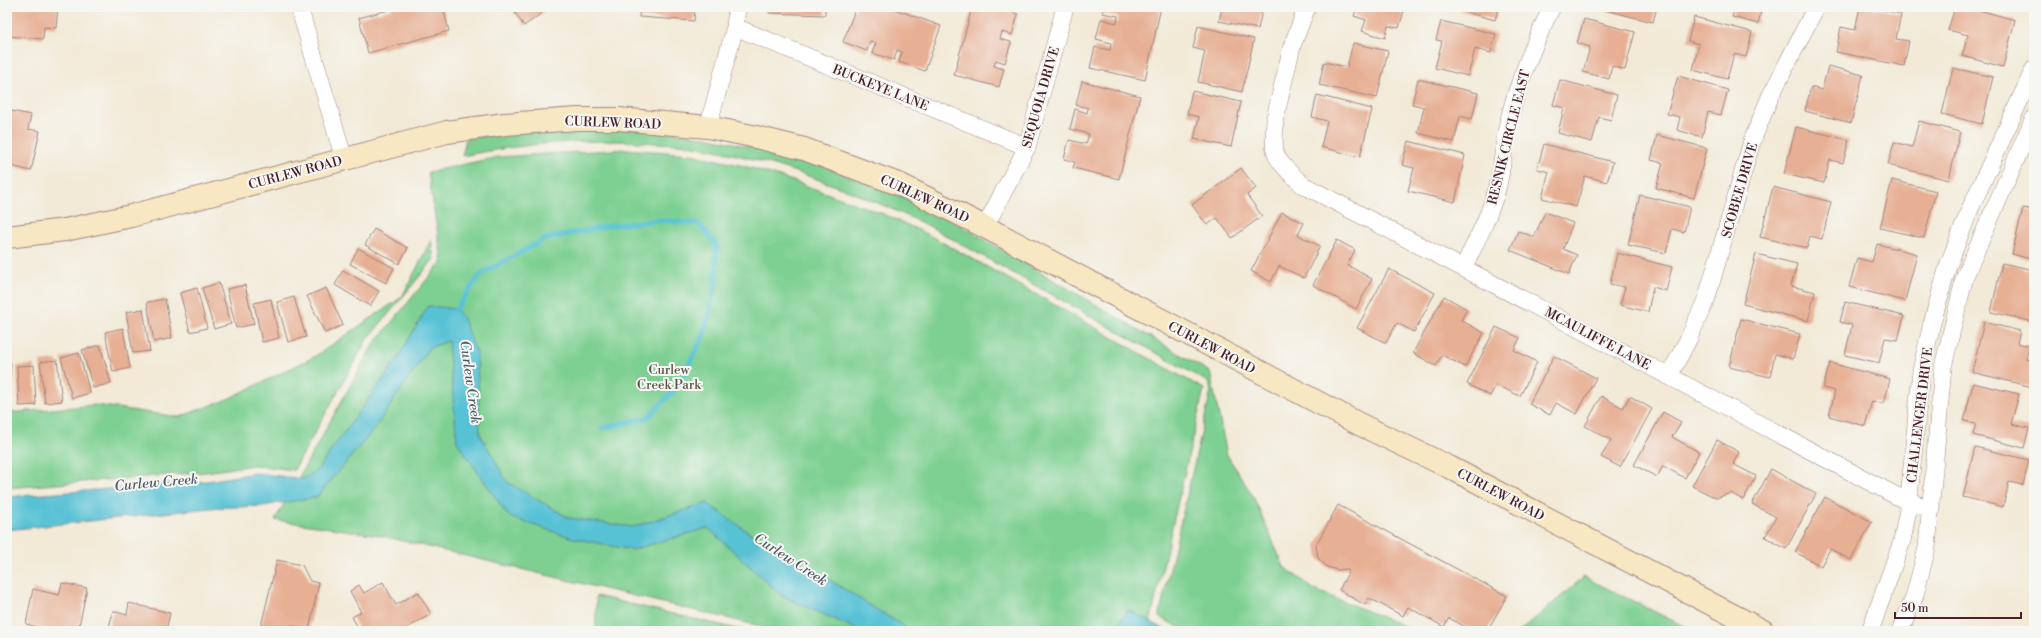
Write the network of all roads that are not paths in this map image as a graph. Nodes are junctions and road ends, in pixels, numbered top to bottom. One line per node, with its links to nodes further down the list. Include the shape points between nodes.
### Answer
1 (299, 7): 14 (street)
2 (738, 7): 7 (street)
3 (1065, 7): 13 (street, SEQUOIA DRIVE)
4 (1307, 7): 19 (street, MCAULIFFE LANE, via 1292,46 1275,118 1275,152 1290,174 1303,185)
5 (1552, 7): 19 (street, RESNIK CIRCLE EAST, via 1522,73 1508,124 1497,188 1489,214)
6 (1816, 7): 22 (street, SCOBEE DRIVE, via 1770,97 1752,141 1707,297)
7 (735, 27): 10 (street); 13 (street, BUCKEYE LANE)
8 (2034, 69): 11 (street, CHALLENGER DRIVE)
9 (2034, 118): 12 (street, CHALLENGER DRIVE)
10 (708, 127): 14 (main road, CURLEW ROAD, via 619,119 505,124 447,132); 15 (main road, CURLEW ROAD, via 804,149 851,165)
11 (2006, 131): 12 (street); 17 (street, CHALLENGER DRIVE)
12 (2024, 140): 18 (street, CHALLENGER DRIVE)
13 (1027, 147): 15 (street, SEQUOIA DRIVE)
14 (344, 159): 16 (main road, CURLEW ROAD, via 131,216 65,230)
15 (985, 227): 25 (main road, CURLEW ROAD, via 1361,425 1449,467)
16 (7, 237)
17 (1954, 250): 18 (street); 20 (street, CHALLENGER DRIVE, via 1932,323)
18 (1973, 259): 21 (street, CHALLENGER DRIVE, via 1965,276)
19 (1463, 268): 22 (street, MCAULIFFE LANE)
20 (1921, 372): 21 (street); 23 (street, CHALLENGER DRIVE)
21 (1942, 374): 24 (street, CHALLENGER DRIVE)
22 (1669, 376): 23 (street, MCAULIFFE LANE)
23 (1908, 502): 24 (street, MCAULIFFE LANE); 26 (street, CHALLENGER DRIVE, via 1902,541)
24 (1932, 509): 27 (street, CHALLENGER DRIVE, via 1927,548 1914,598)
25 (1763, 631)
26 (1870, 631)
27 (1900, 631)

